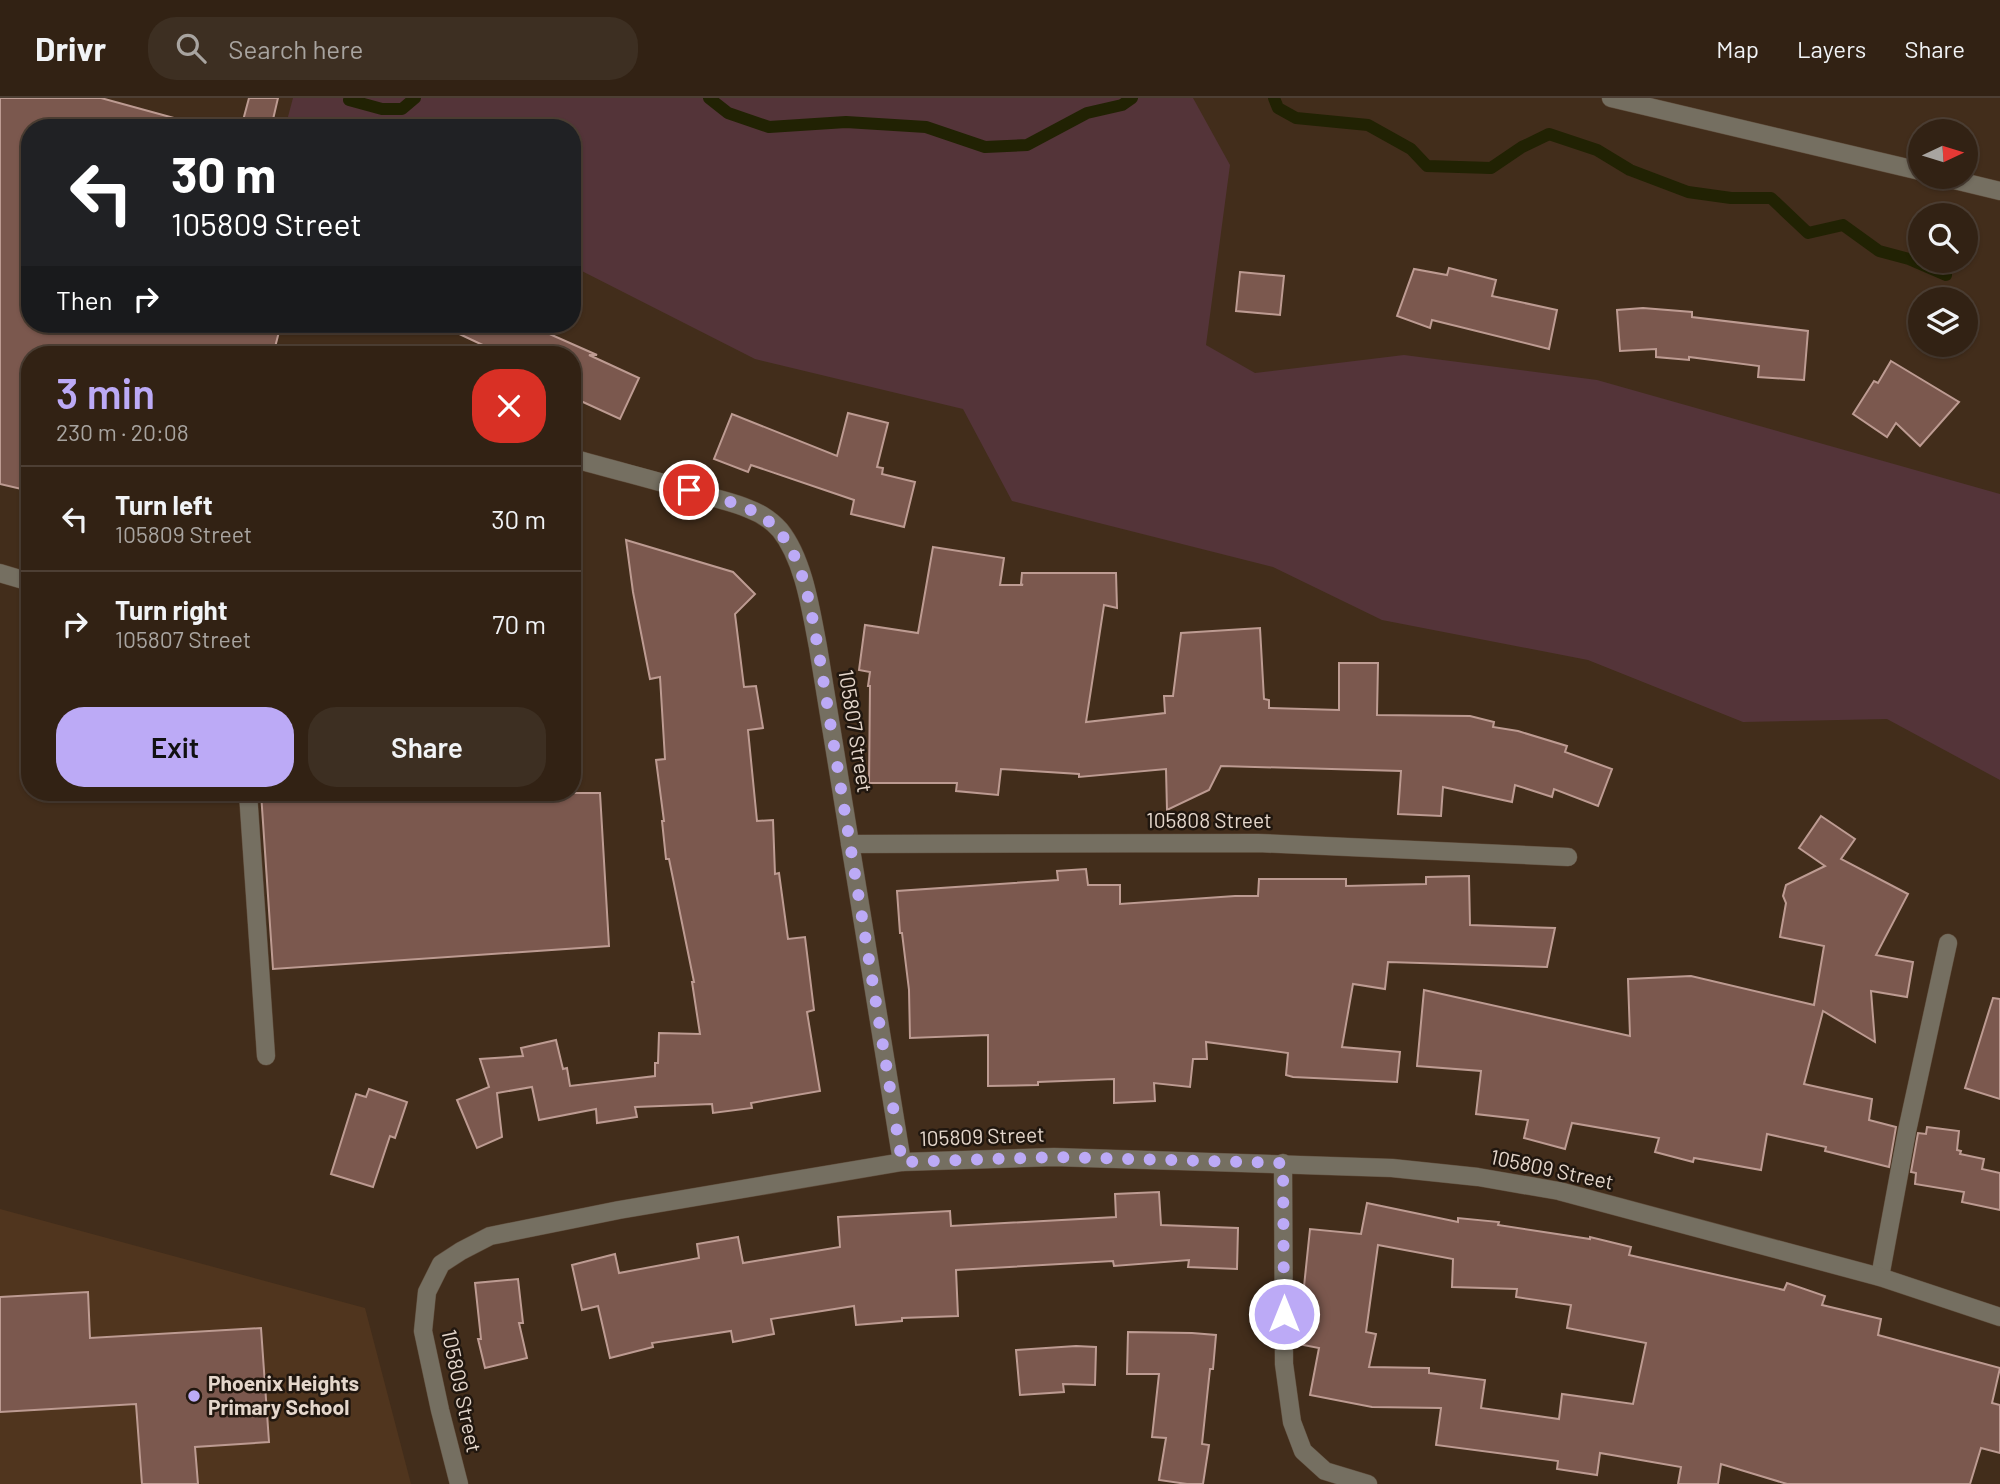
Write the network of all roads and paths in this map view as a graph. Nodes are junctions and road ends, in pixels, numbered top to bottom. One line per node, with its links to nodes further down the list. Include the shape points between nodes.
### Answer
1 (1611, 98): 2 (street)
2 (1908, 168)
3 (1978, 186): 4 (street)
4 (2000, 191)
5 (581, 460): 9 (street, 105807 Street, via 748,508 779,529 799,568 809,604)
6 (0, 573): 7 (street)
7 (21, 579)
8 (249, 801): 12 (street)
9 (850, 844): 10 (street, 105808 Street, via 1258,843); 13 (street, 105807 Street)
10 (1568, 857)
11 (1948, 943): 15 (street)
12 (266, 1056)
13 (902, 1162): 14 (street, 105809 Street, via 1055,1157); 17 (street, 105809 Street, via 490,1236 441,1264 427,1292 423,1331)
14 (1283, 1163): 15 (street, 105809 Street, via 1392,1167 1559,1191); 18 (street, via 1284,1364 1292,1422 1303,1451 1325,1471)
15 (1880, 1277): 16 (street, 105809 Street)
16 (2000, 1317)
17 (459, 1484)
18 (1368, 1484)

